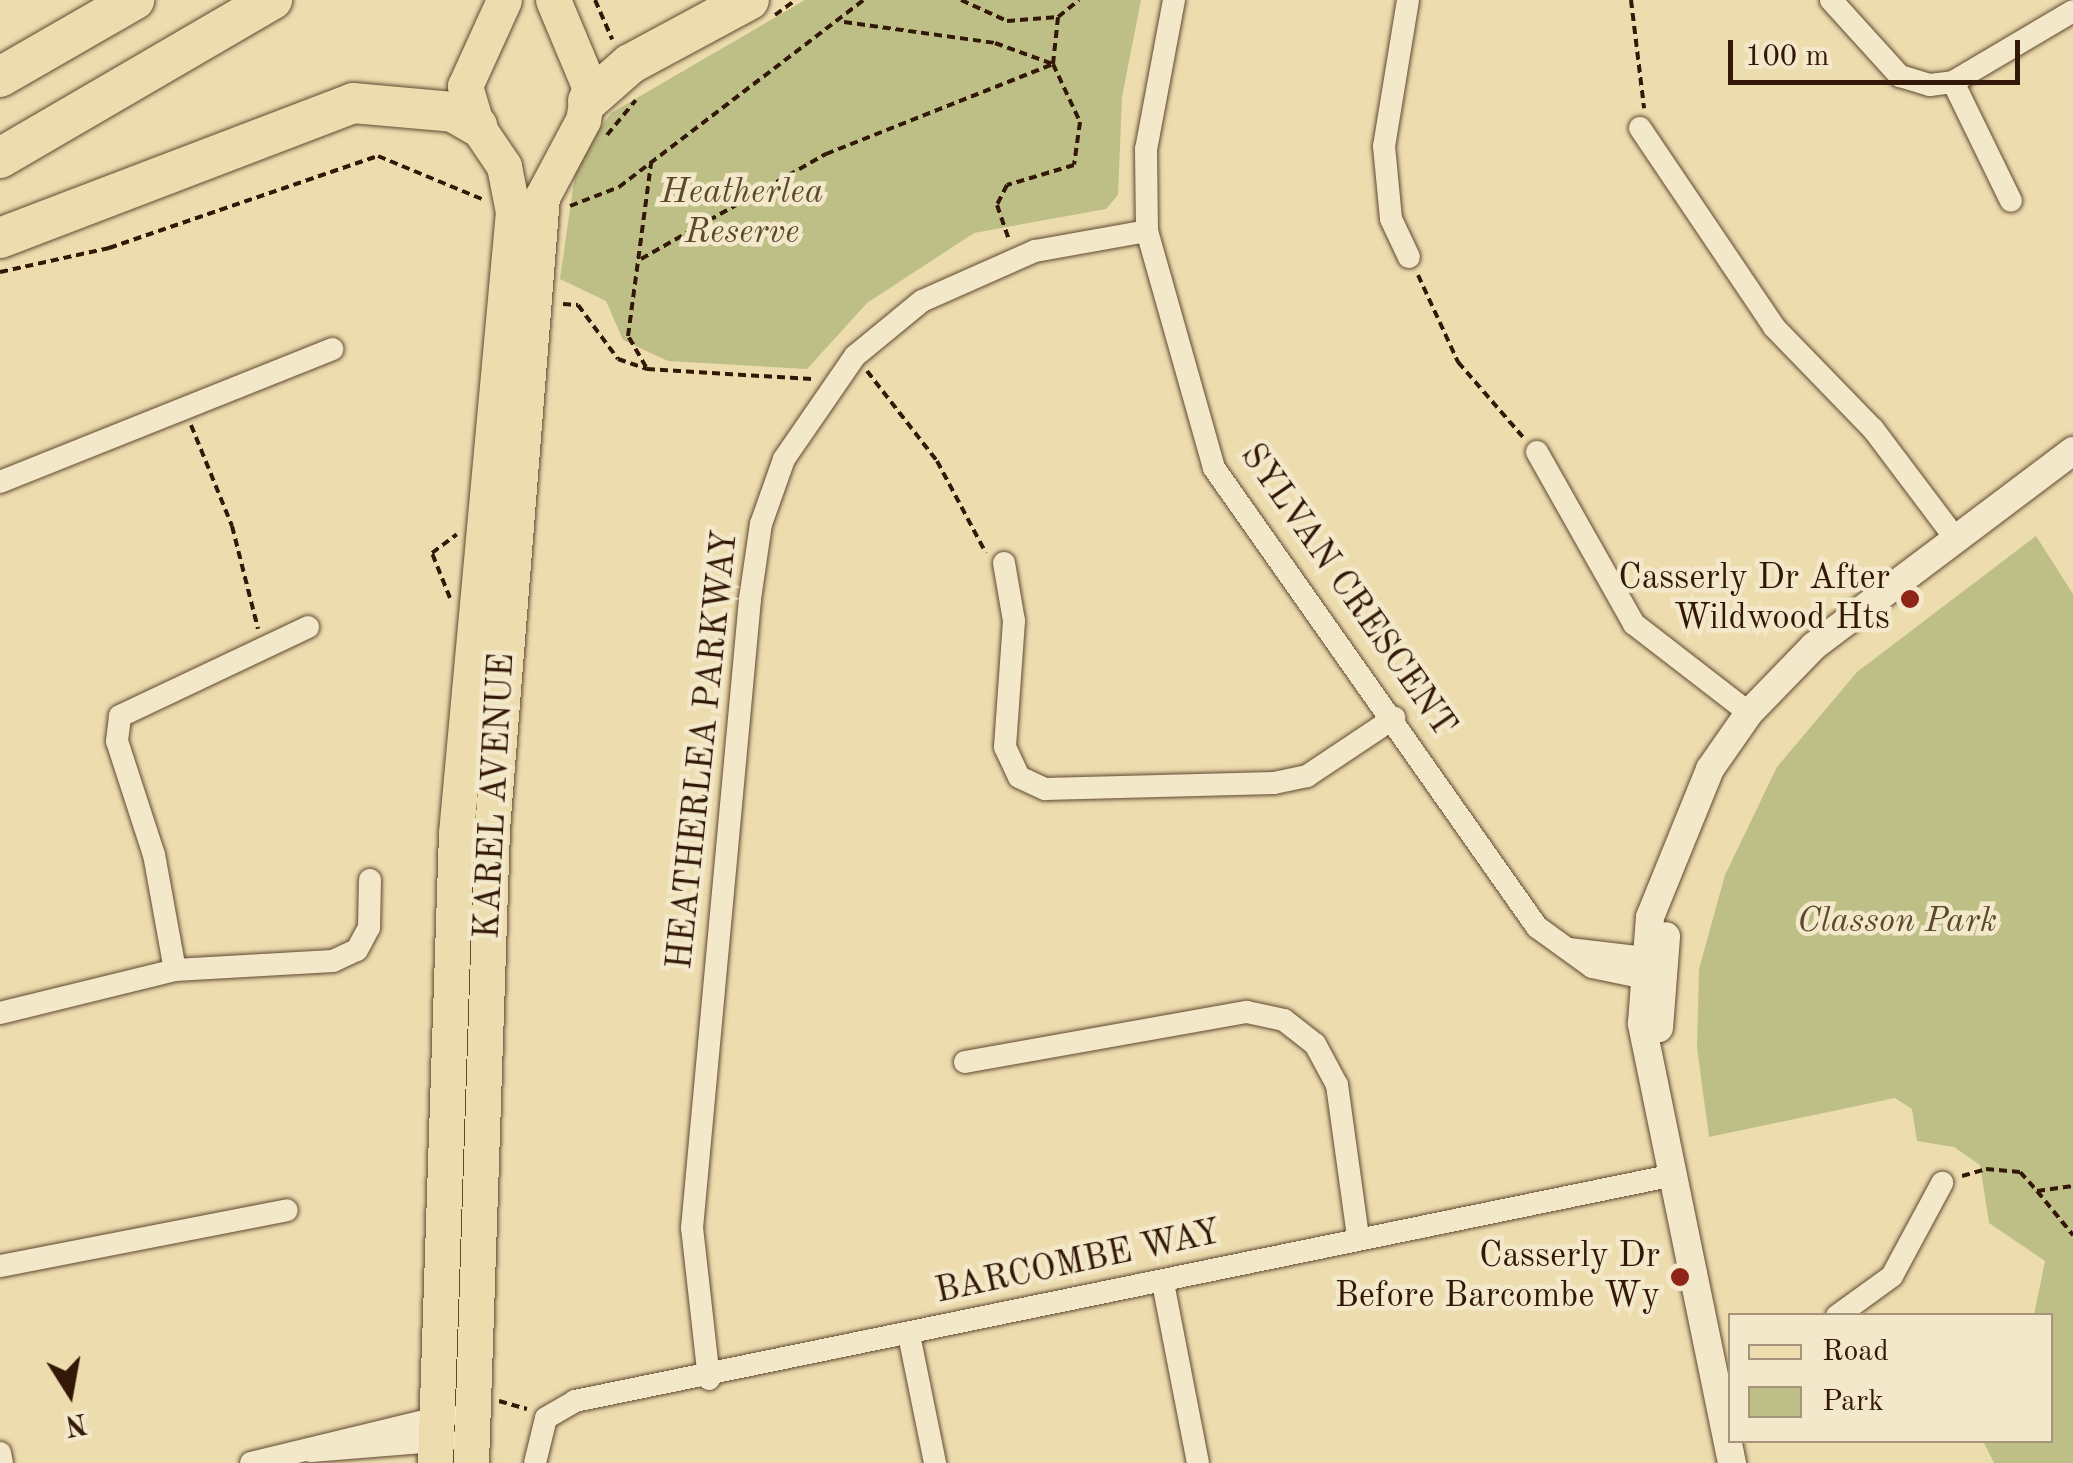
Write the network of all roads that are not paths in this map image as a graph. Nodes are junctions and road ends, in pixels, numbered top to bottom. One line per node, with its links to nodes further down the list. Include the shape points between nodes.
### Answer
1 (134, 0): 10 (highway)
2 (272, 0): 16 (highway)
3 (504, 0): 14 (main road, KAREL AVENUE, via 468,76)
4 (553, 0): 12 (main road, via 583,58)
5 (749, 0): 12 (highway, via 630,64)
6 (1174, 0): 18 (street, SYLVAN CRESCENT, via 1146,149)
7 (1408, 0): 20 (street, via 1384,146 1391,218)
8 (1831, 0): 11 (street, via 1900,76)
9 (2073, 11): 11 (street)
10 (0, 77)
11 (1954, 82): 17 (street)
12 (588, 101): 15 (main road, KAREL AVENUE)
13 (1640, 128): 25 (street, via 1774,327 1873,429)
14 (481, 132): 15 (main road, via 528,148); 19 (highway, via 453,112 353,103); 36 (main road, KAREL AVENUE, via 504,166 512,212 462,749)
15 (584, 139): 34 (main road, KAREL AVENUE, via 542,197)
16 (0, 158)
17 (2011, 201)
18 (1146, 231): 29 (street, SYLVAN CRESCENT, via 1214,468); 46 (street, HEATHERLEA PARKWAY, via 1015,258 922,301 855,356 784,459 758,543 692,1228)
19 (0, 238)
20 (1409, 257)
21 (332, 350): 24 (street)
22 (2073, 451): 25 (street)
23 (1537, 452): 28 (street, via 1634,624)
24 (0, 482)
25 (1955, 538): 28 (street, via 1814,646)
26 (1004, 563): 29 (street, via 1014,621 1006,747 1019,777 1045,789 1274,784 1307,776)
27 (308, 626): 32 (street, via 120,716 117,741 154,855)
28 (1748, 713): 31 (street, via 1710,769 1666,875)
29 (1394, 718): 31 (street, SYLVAN CRESCENT, via 1536,927 1561,948)
30 (370, 880): 32 (street, via 369,928 345,956)
31 (1651, 969): 37 (street, via 1652,1062)
32 (176, 970): 33 (street)
33 (0, 1013)
34 (483, 1042): 36 (main road, via 462,1043 457,1138); 48 (main road, KAREL AVENUE)
35 (965, 1062): 40 (street, via 1247,1012 1284,1020 1315,1044 1337,1085)
36 (441, 1173): 49 (main road, KAREL AVENUE)
37 (1674, 1175): 40 (street, BARCOMBE WAY); 45 (street)
38 (1942, 1183): 43 (street, via 1892,1276)
39 (287, 1210): 41 (street)
40 (1358, 1236): 42 (street, BARCOMBE WAY)
41 (0, 1266)
42 (1163, 1284): 44 (street, BARCOMBE WAY); 55 (street)
43 (1840, 1313)
44 (909, 1335): 46 (street, BARCOMBE WAY); 54 (street)
45 (1720, 1340): 47 (street)
46 (710, 1378): 53 (street, BARCOMBE WAY, via 575,1401 546,1418)
47 (1728, 1422)
48 (481, 1427): 49 (street)
49 (436, 1439): 52 (street)
50 (0, 1454): 51 (street)
51 (2, 1463)
52 (252, 1463)
53 (535, 1463)
54 (935, 1463)
55 (1198, 1463)

